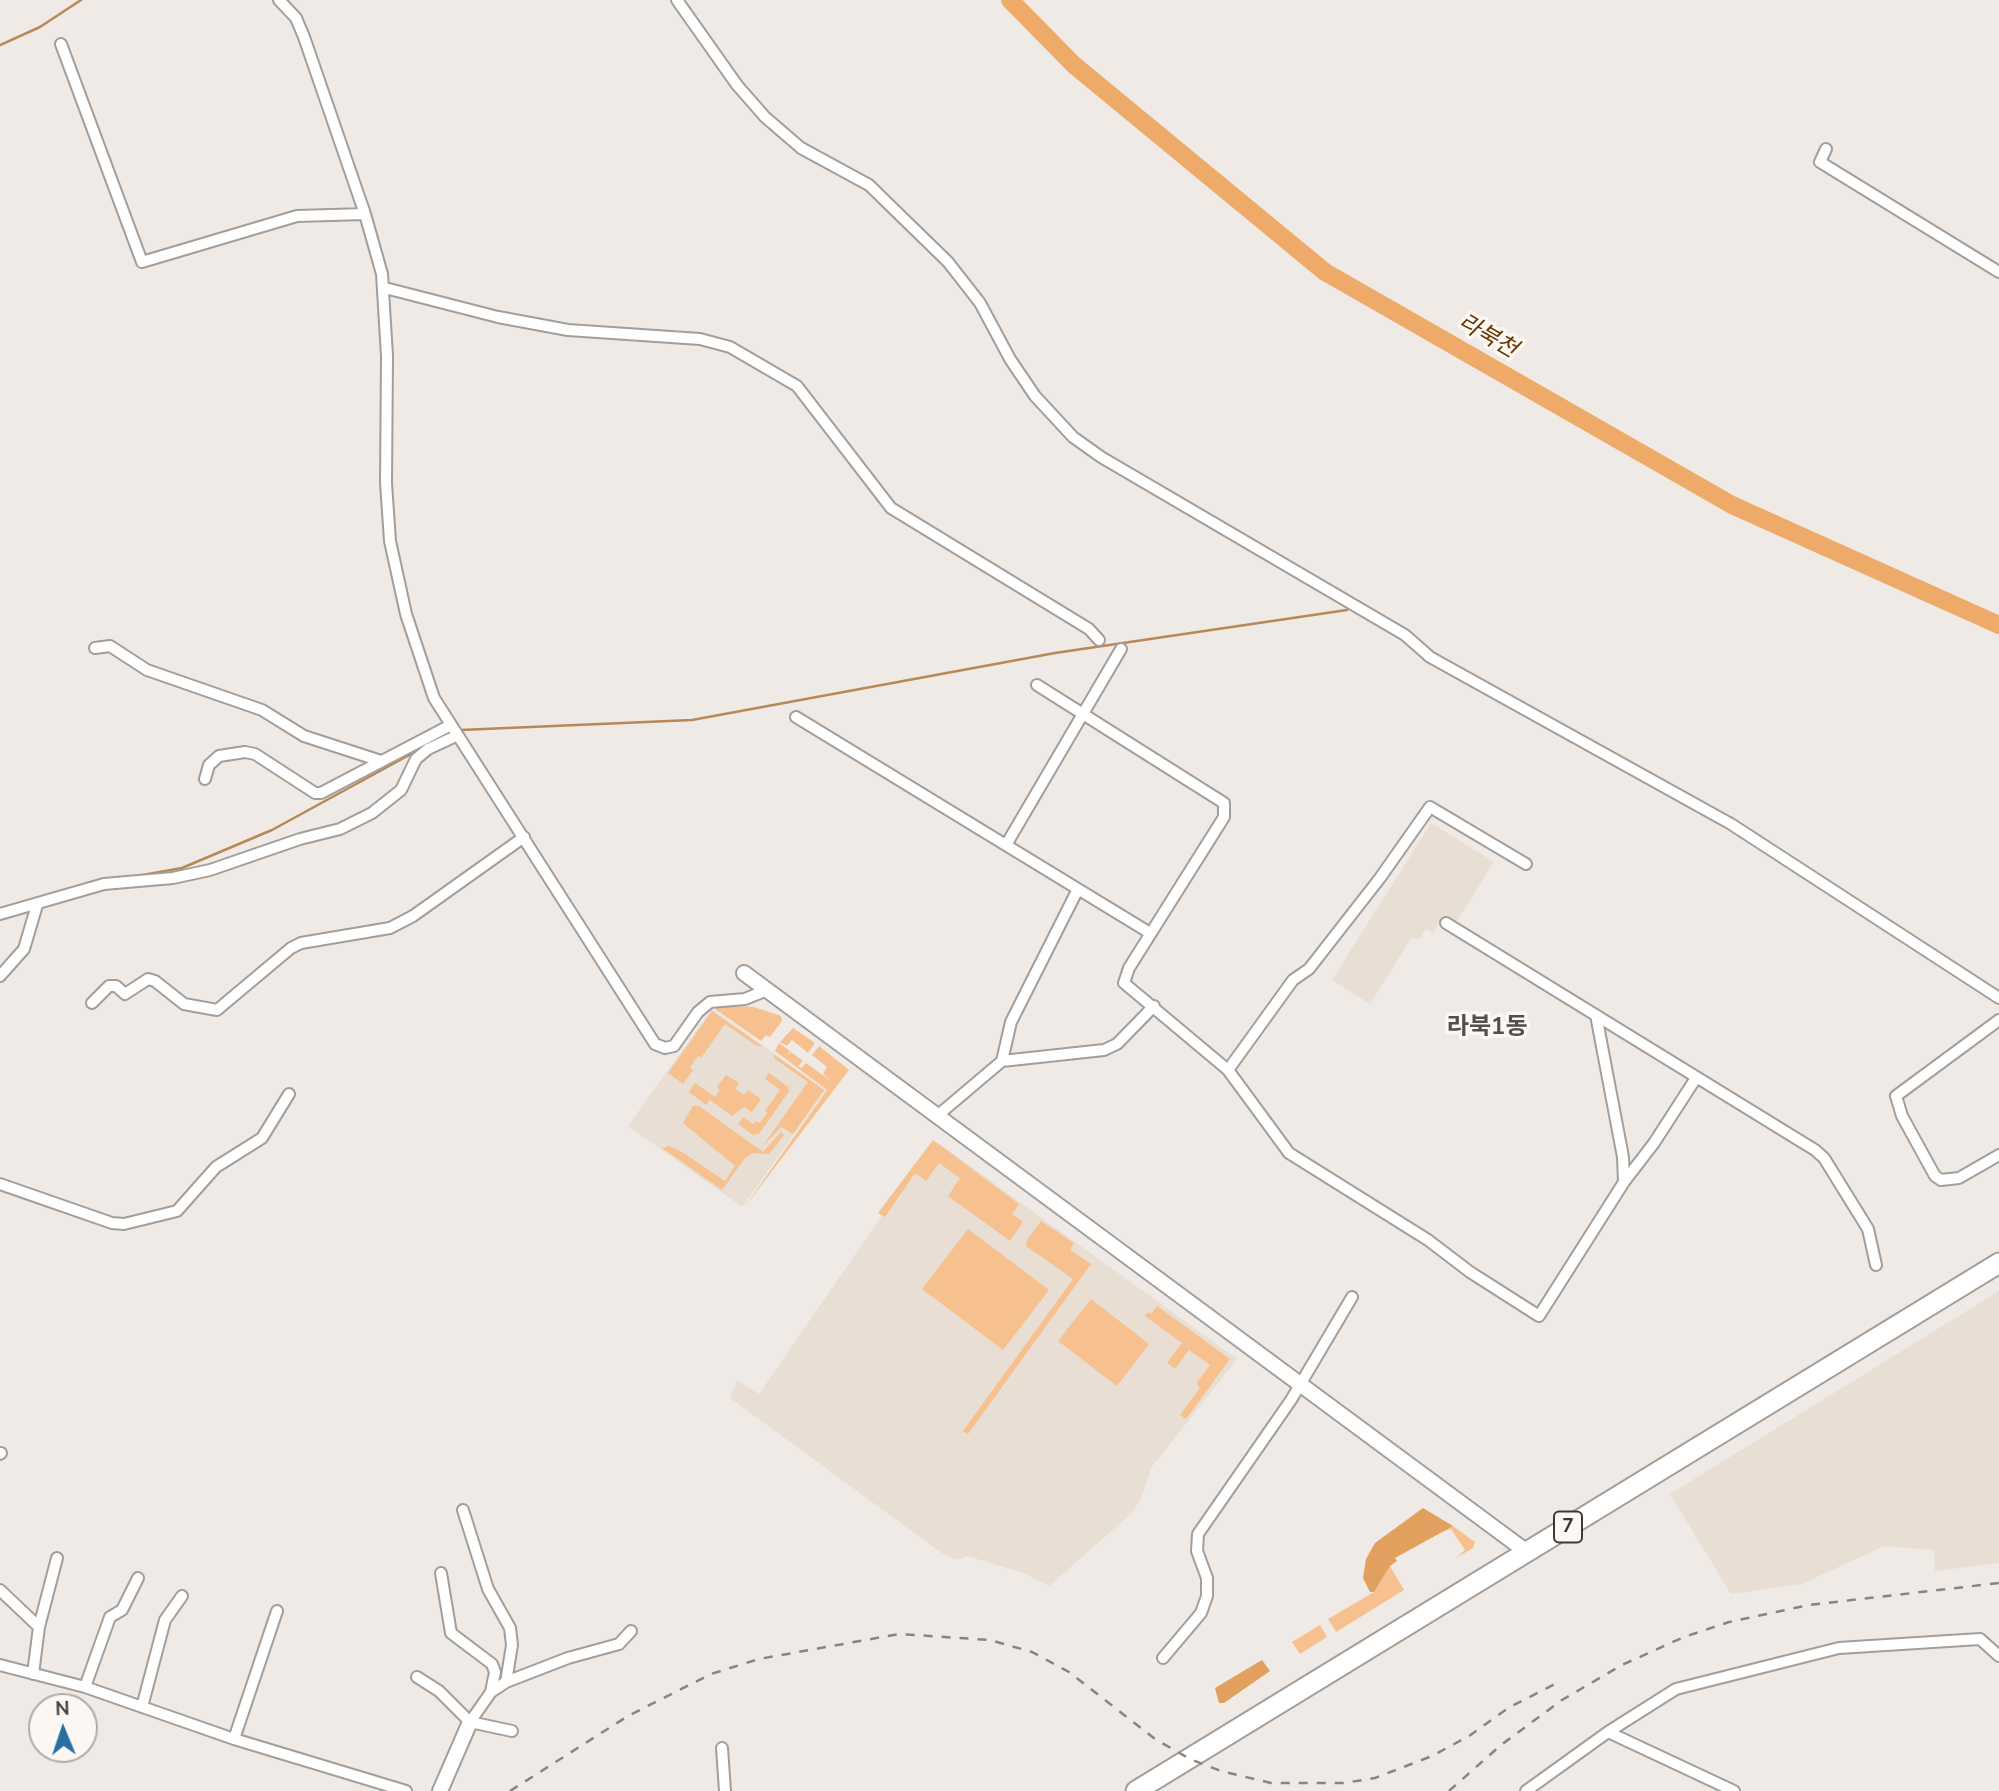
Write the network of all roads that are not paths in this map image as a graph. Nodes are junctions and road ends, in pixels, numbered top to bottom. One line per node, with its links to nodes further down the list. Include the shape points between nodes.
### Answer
1 (279, 0): 5 (street, via 296,18 304,37)
2 (677, 0): 29 (street, via 765,117 801,148 869,185 948,262 979,303 1035,396 1073,437 1405,635 1430,657 1731,824)
3 (61, 44): 5 (street, via 142,262 297,216)
4 (1826, 149): 6 (street, via 1820,162)
5 (365, 215): 7 (street)
6 (1999, 272)
7 (384, 288): 8 (street, via 568,330 700,339 730,346 797,386 891,508 1089,629); 14 (street, via 390,541 424,676)
8 (1099, 640)
9 (95, 648): 16 (street, via 110,646 147,670 262,710 304,736)
10 (1121, 649): 12 (street)
11 (1037, 685): 12 (street)
12 (1083, 714): 19 (street); 25 (street, via 1224,803 1224,817)
13 (796, 717): 19 (street)
14 (449, 726): 15 (street); 16 (street)
15 (456, 736): 18 (street); 22 (street, via 428,748 416,759 401,790 372,813 340,829 209,870 104,884)
16 (381, 761): 17 (street, via 321,793 246,752 219,756 209,765)
17 (205, 779)
18 (524, 837): 28 (street, via 655,1044 674,1046 710,1002 745,999); 30 (street, via 390,928 291,948 217,1010 184,1004 148,979 125,994 109,986)
19 (1006, 845): 21 (street)
20 (1526, 864): 35 (street, via 1430,807 1380,878 1309,969 1293,980)
21 (1078, 888): 25 (street); 34 (street, via 1011,1022)
22 (37, 905): 23 (street); 27 (street, via 24,949)
23 (0, 914)
24 (1446, 923): 32 (street)
25 (1150, 933): 31 (street, via 1124,983)
26 (744, 973): 28 (street)
27 (0, 976)
28 (767, 990): 38 (street)
29 (1999, 998)
30 (92, 1003)
31 (1154, 1006): 34 (street, via 1117,1044 1104,1050); 35 (street)
32 (1595, 1015): 36 (street); 40 (street)
33 (1999, 1020): 39 (street, via 1896,1096 1902,1116 1941,1180 1959,1178)
34 (1002, 1061): 38 (street)
35 (1228, 1070): 40 (street, via 1289,1153 1539,1316)
36 (1696, 1078): 40 (street); 43 (street, via 1824,1158 1868,1229)
37 (289, 1094): 41 (street, via 262,1138 216,1167 177,1211 112,1223)
38 (937, 1116): 45 (street)
39 (1999, 1155)
40 (1624, 1182)
41 (0, 1184)
42 (1999, 1263): 47 (highway, 7)
43 (1876, 1265)
44 (1352, 1297): 45 (street)
45 (1300, 1386): 47 (street); 57 (street, via 1198,1534 1197,1551 1208,1596 1201,1613)
46 (463, 1510): 61 (street, via 488,1589 510,1628)
47 (1527, 1552): 73 (highway, 7)
48 (57, 1558): 54 (street)
49 (441, 1573): 63 (street, via 451,1633 492,1664)
50 (138, 1578): 62 (street, via 122,1610 110,1617)
51 (0, 1590): 54 (street)
52 (182, 1596): 64 (street, via 165,1620)
53 (276, 1611): 68 (street)
54 (39, 1627): 59 (street)
55 (631, 1631): 61 (street, via 620,1644)
56 (1999, 1656): 67 (street, via 1980,1639 1839,1648 1676,1689)
57 (1163, 1658)
58 (0, 1665): 59 (street)
59 (33, 1674): 62 (street)
60 (416, 1678): 65 (street, via 439,1691)
61 (506, 1682): 63 (street)
62 (85, 1687): 64 (street)
63 (491, 1692): 65 (street)
64 (142, 1707): 68 (street)
65 (470, 1722): 66 (street); 71 (street)
66 (512, 1731)
67 (1608, 1732): 74 (street); 75 (street)
68 (234, 1739): 70 (street)
69 (722, 1748): 72 (street)
70 (406, 1791)
71 (440, 1791)
72 (725, 1791)
73 (1136, 1791)
74 (1526, 1791)
75 (1734, 1791)

